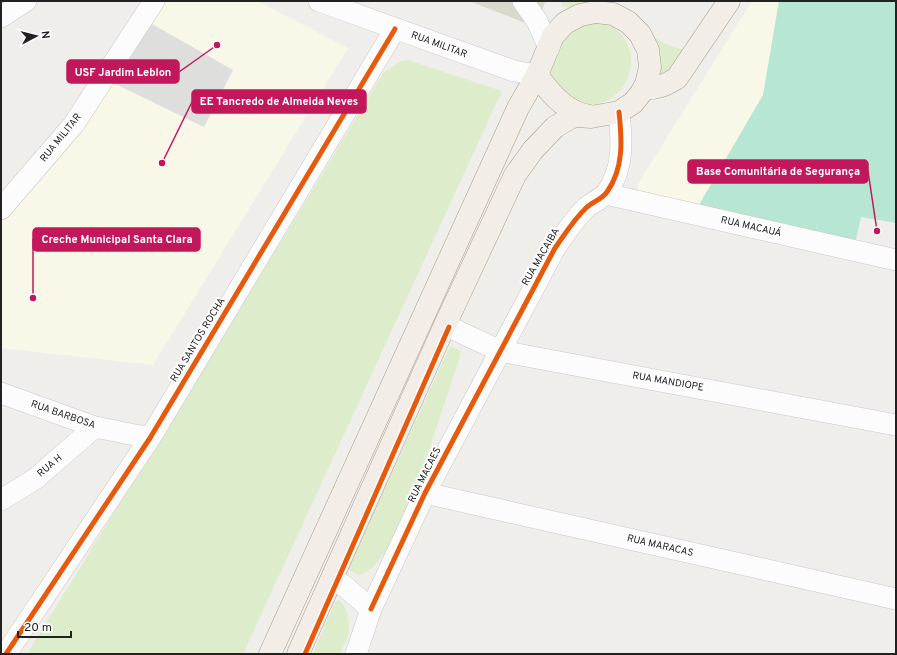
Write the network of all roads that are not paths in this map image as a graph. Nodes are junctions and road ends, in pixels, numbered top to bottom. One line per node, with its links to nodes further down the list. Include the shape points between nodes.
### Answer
1 (26, 1): 6 (street)
2 (154, 1): 14 (street, RUA MILITAR, via 74,124)
3 (319, 1): 7 (street, RUA MILITAR)
4 (523, 1): 8 (street, via 537,21)
5 (729, 1): 10 (main road, via 677,78 653,89)
6 (1, 17)
7 (395, 29): 9 (street, RUA MILITAR, via 514,71); 21 (street, RUA SANTOS ROCHA)
8 (549, 48): 9 (main road); 10 (main road, via 554,36 565,23 580,15 596,12 613,14 628,22 640,34 648,50 650,67)
9 (537, 75): 12 (main road, via 560,101 574,111); 28 (main road, via 518,108)
10 (644, 88): 11 (main road, via 633,103)
11 (619, 112): 12 (main road); 13 (street, RUA MACAIBA, via 620,160 617,174)
12 (591, 116): 16 (main road, via 570,118 554,127 523,162)
13 (606, 194): 15 (street, RUA MACAUÁ); 17 (street, RUA MACAIBA, via 587,207 567,230)
14 (1, 209)
15 (896, 260)
16 (445, 325): 17 (street, RUA MANDIOPE); 24 (main road)
17 (500, 352): 19 (street, RUA MANDIOPE); 22 (street, RUA MACAES)
18 (1, 393): 20 (street, RUA BARBOSA)
19 (896, 424)
20 (95, 427): 21 (street, RUA BARBOSA); 23 (street, RUA H, via 35,479)
21 (150, 438): 27 (street, RUA SANTOS ROCHA)
22 (425, 493): 25 (street, RUA MARACAS); 26 (street, RUA MACAES)
23 (1, 500)
24 (332, 579): 26 (street); 29 (main road)
25 (896, 599)
26 (371, 609): 30 (street, RUA MACAES)
27 (6, 654)
28 (270, 654)
29 (298, 654)
30 (356, 654)

